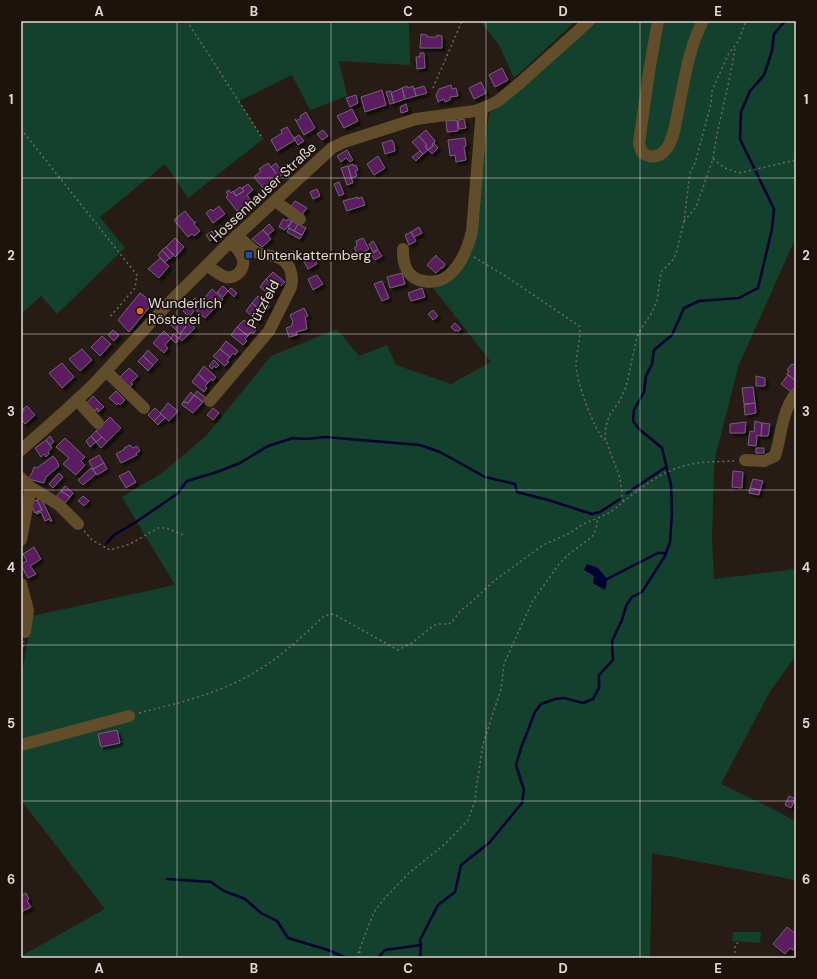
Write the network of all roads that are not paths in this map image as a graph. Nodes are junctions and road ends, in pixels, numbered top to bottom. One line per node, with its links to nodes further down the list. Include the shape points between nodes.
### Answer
1 (589, 21): 4 (street, Hossenhauser Straße, via 508,93)
2 (658, 21): 3 (street, via 639,142 643,153 651,157 662,153 668,146 692,48)
3 (703, 21)
4 (482, 109): 5 (street, Hossenhauser Straße, via 416,119 338,144); 8 (street, via 472,232 468,246 456,268 442,279 419,280 408,271)
5 (275, 202): 6 (street); 7 (street, Hossenhauser Straße)
6 (300, 219)
7 (234, 239): 9 (street, Hossenhauser Straße); 9 (street, via 243,258 243,267 239,273 226,277); 13 (street, Pützfeld, via 256,252 277,256 284,261 293,280 268,331)
8 (403, 248)
9 (207, 265): 10 (street, Hossenhauser Straße)
10 (106, 371): 12 (street, Hossenhauser Straße); 14 (street)
11 (796, 393): 17 (street, via 784,416 774,456 764,461)
12 (77, 400): 15 (street); 16 (street, Hossenhauser Straße)
13 (210, 401)
14 (144, 408)
15 (98, 423)
16 (21, 450)
17 (745, 460)
18 (21, 478): 19 (street)
19 (30, 488): 20 (street, via 58,504); 21 (street)
20 (78, 524)
21 (21, 540)
22 (21, 584): 23 (street, via 28,610)
23 (25, 632)
24 (129, 716): 25 (street)
25 (21, 745)

